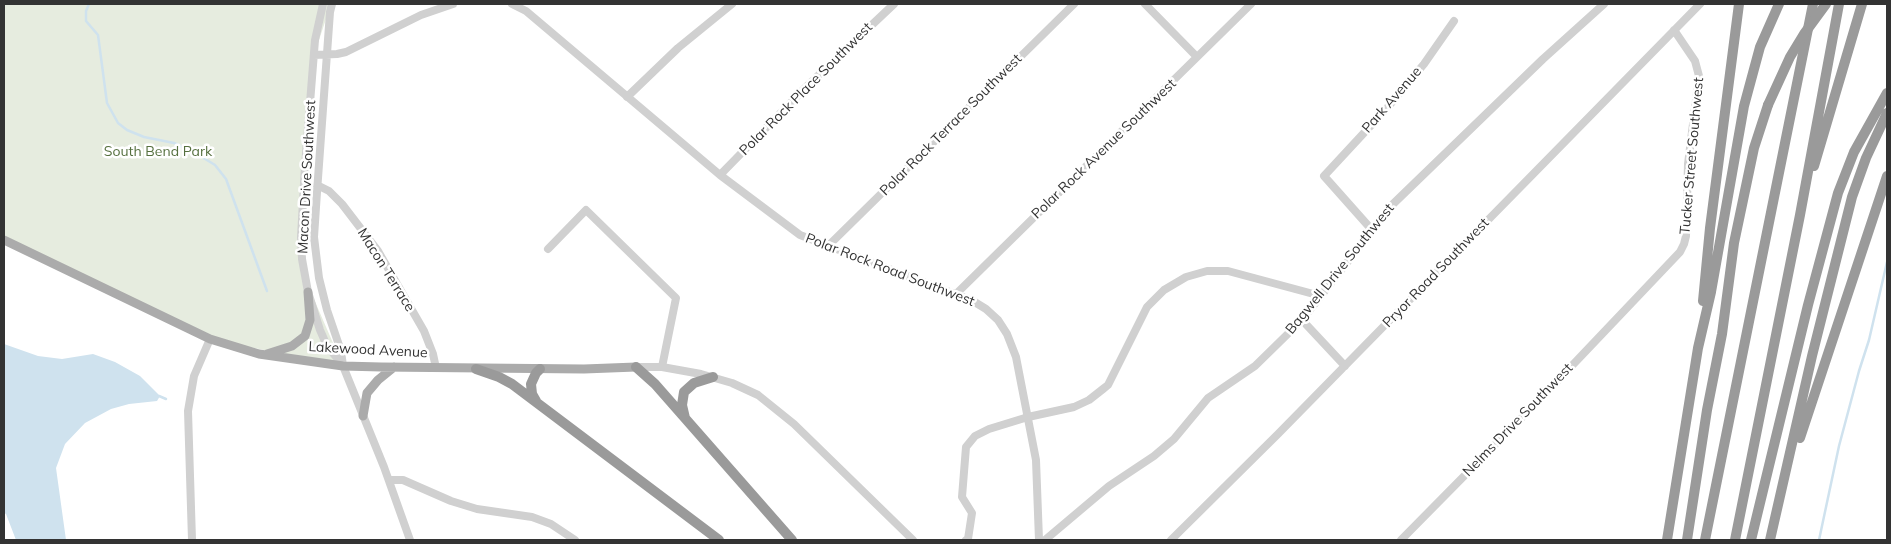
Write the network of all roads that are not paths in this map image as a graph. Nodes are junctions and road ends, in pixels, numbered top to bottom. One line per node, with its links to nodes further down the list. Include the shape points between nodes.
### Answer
1 (323, 4): 20 (street, Macon Drive Southwest)
2 (332, 4): 21 (street, Macon Drive Southwest)
3 (453, 4): 21 (street, via 421,15 346,52)
4 (512, 4): 24 (street, Polar Rock Road Southwest, via 526,12)
5 (732, 4): 24 (street, via 678,48)
6 (894, 4): 26 (street, Polar Rock Place Southwest, via 804,89)
7 (1074, 4): 32 (street, Polar Rock Terrace Southwest)
8 (1145, 4): 22 (street)
9 (1251, 4): 22 (street, Polar Rock Avenue Southwest)
10 (1604, 4): 30 (street, Bagwell Drive Southwest, via 1543,58 1392,205)
11 (1700, 4): 19 (street, Pryor Road Southwest)
12 (1779, 4): 40 (highway, via 1760,48 1744,106)
13 (1814, 4): 70 (highway)
14 (1826, 4): 69 (highway, bridge, via 1790,57 1768,105 1754,148 1734,243)
15 (1839, 4): 29 (highway)
16 (1862, 4): 29 (highway)
17 (1739, 6): 40 (highway)
18 (1454, 21): 30 (street, Park Avenue, via 1388,107 1324,176)
19 (1674, 30): 37 (street, Tucker Street Southwest, via 1695,60 1699,76 1688,164 1686,236 1680,252); 43 (street, Pryor Road Southwest)
20 (314, 55): 21 (street); 34 (street, Macon Drive Southwest, via 301,237 303,274)
21 (327, 55): 28 (street, Macon Drive Southwest)
22 (1197, 57): 35 (street, Polar Rock Avenue Southwest)
23 (1887, 93): 72 (highway, via 1854,152 1835,202)
24 (627, 97): 26 (street, Polar Rock Road Southwest)
25 (1887, 113): 56 (highway, via 1852,198)
26 (720, 176): 32 (street, Polar Rock Road Southwest, via 800,235)
27 (1887, 176): 56 (highway)
28 (317, 186): 42 (street, Macon Drive Southwest, via 314,237 319,278); 47 (street, Macon Terrace, via 329,191 342,204 378,251 424,331)
29 (1800, 215): 71 (highway)
30 (1372, 230): 36 (street, Bagwell Drive Southwest)
31 (4, 240): 39 (main road, Lakewood Avenue)
32 (827, 247): 35 (street, Polar Rock Road Southwest)
33 (548, 249): 46 (street, via 586,210 676,298)
34 (308, 292): 41 (main road, via 310,320 305,336 292,346); 42 (street, Macon Drive Southwest, via 327,346)
35 (956, 294): 53 (street, Polar Rock Road Southwest, via 986,309 1007,334 1016,357)
36 (1321, 296): 38 (street, Bagwell Drive Southwest); 53 (street, via 1228,271 1207,271 1186,277 1164,290 1147,308 1108,385 1074,407)
37 (1635, 300): 67 (street, Nelms Drive Southwest)
38 (1302, 320): 43 (street); 65 (street, Bagwell Drive Southwest, via 1254,366 1208,398 1174,439 1109,486)
39 (210, 339): 41 (main road, Lakewood Avenue); 57 (street, via 194,376 188,411)
40 (1698, 348): 68 (highway)
41 (264, 355): 42 (main road, Lakewood Avenue)
42 (343, 366): 44 (main road, Lakewood Avenue); 52 (street)
43 (1345, 366): 66 (street, Pryor Road Southwest)
44 (394, 367): 47 (main road, Lakewood Avenue); 52 (main road, via 367,393)
45 (636, 367): 46 (street); 48 (main road, Lakewood Avenue); 54 (highway)
46 (662, 367): 50 (street)
47 (436, 368): 49 (main road, Lakewood Avenue)
48 (540, 368): 49 (main road, Lakewood Avenue); 51 (highway, via 531,384)
49 (476, 369): 51 (highway, via 512,384)
50 (713, 377): 54 (highway, via 694,383 684,392 682,405); 62 (street, via 747,389 774,407)
51 (536, 402): 60 (highway)
52 (363, 416): 55 (street)
53 (1028, 417): 63 (street, via 975,436 966,447 962,497 972,513); 64 (street, Polar Rock Road Southwest, via 1036,460)
54 (686, 419): 61 (highway)
55 (389, 480): 58 (street); 59 (street, via 403,480 478,509 532,517 551,524)
56 (1781, 496): 73 (highway)
57 (192, 540)
58 (410, 540)
59 (575, 540)
60 (719, 540)
61 (792, 540)
62 (913, 540)
63 (966, 540)
64 (1040, 540)
65 (1044, 540)
66 (1171, 540)
67 (1400, 540)
68 (1667, 540)
69 (1688, 540)
70 (1705, 540)
71 (1735, 540)
72 (1751, 540)
73 (1770, 540)

